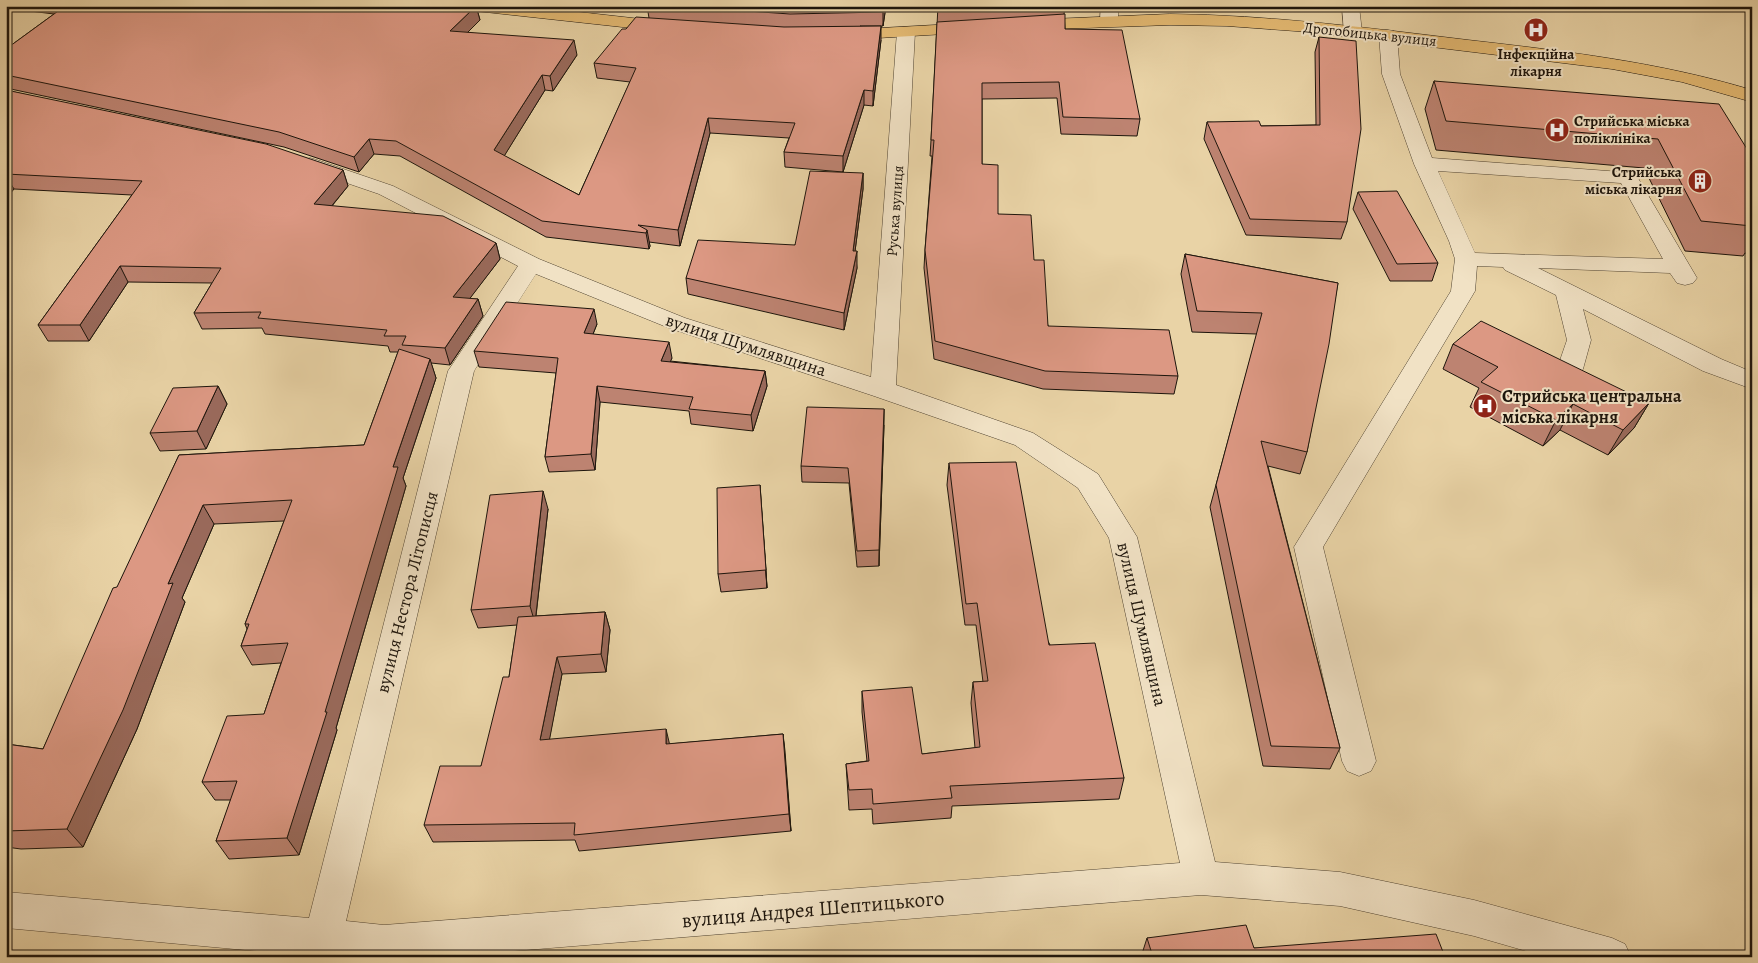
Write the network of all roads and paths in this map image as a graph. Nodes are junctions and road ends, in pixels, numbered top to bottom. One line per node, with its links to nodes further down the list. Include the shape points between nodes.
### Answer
1 (476, 6): 6 (main road)
2 (1350, 6): 8 (street)
3 (1110, 13): 4 (main road, Дрогобицька вулиця); 8 (main road, Дрогобицька вулиця)
4 (1012, 26)
5 (993, 27): 7 (main road)
6 (682, 28)
7 (906, 32): 10 (main road); 20 (street, Руська вулиця)
8 (1353, 32): 9 (main road, Дрогобицька вулиця)
9 (1388, 35): 11 (main road, Дрогобицька вулиця, via 1591,59 1670,74); 13 (street, via 1391,74)
10 (830, 36)
11 (1752, 96)
12 (286, 156): 16 (street, вулиця Шумлявщина, via 386,190)
13 (1424, 164): 14 (street); 15 (street, via 1628,177 1681,272)
14 (1463, 250): 15 (street); 21 (street, via 1463,291 1308,547)
15 (1502, 260): 17 (street)
16 (531, 264): 20 (street, вулиця Шумлявщина, via 677,323); 24 (street, вулиця Нестора Літописця, via 461,371)
17 (1567, 291): 18 (street, via 1579,340); 19 (street)
18 (1570, 369)
19 (1752, 382)
20 (883, 390): 22 (street, вулиця Шумлявщина, via 1024,439 1088,481 1123,537)
21 (1359, 761)
22 (1201, 878): 25 (street, вулиця Андрея Шептицького); 26 (street, вулиця Андрея Шептицького, via 1340,889 1474,918)
23 (6, 910): 24 (street, вулиця Андрея Шептицького)
24 (323, 939): 25 (street, вулиця Андрея Шептицького)
25 (382, 950)
26 (1612, 957)

